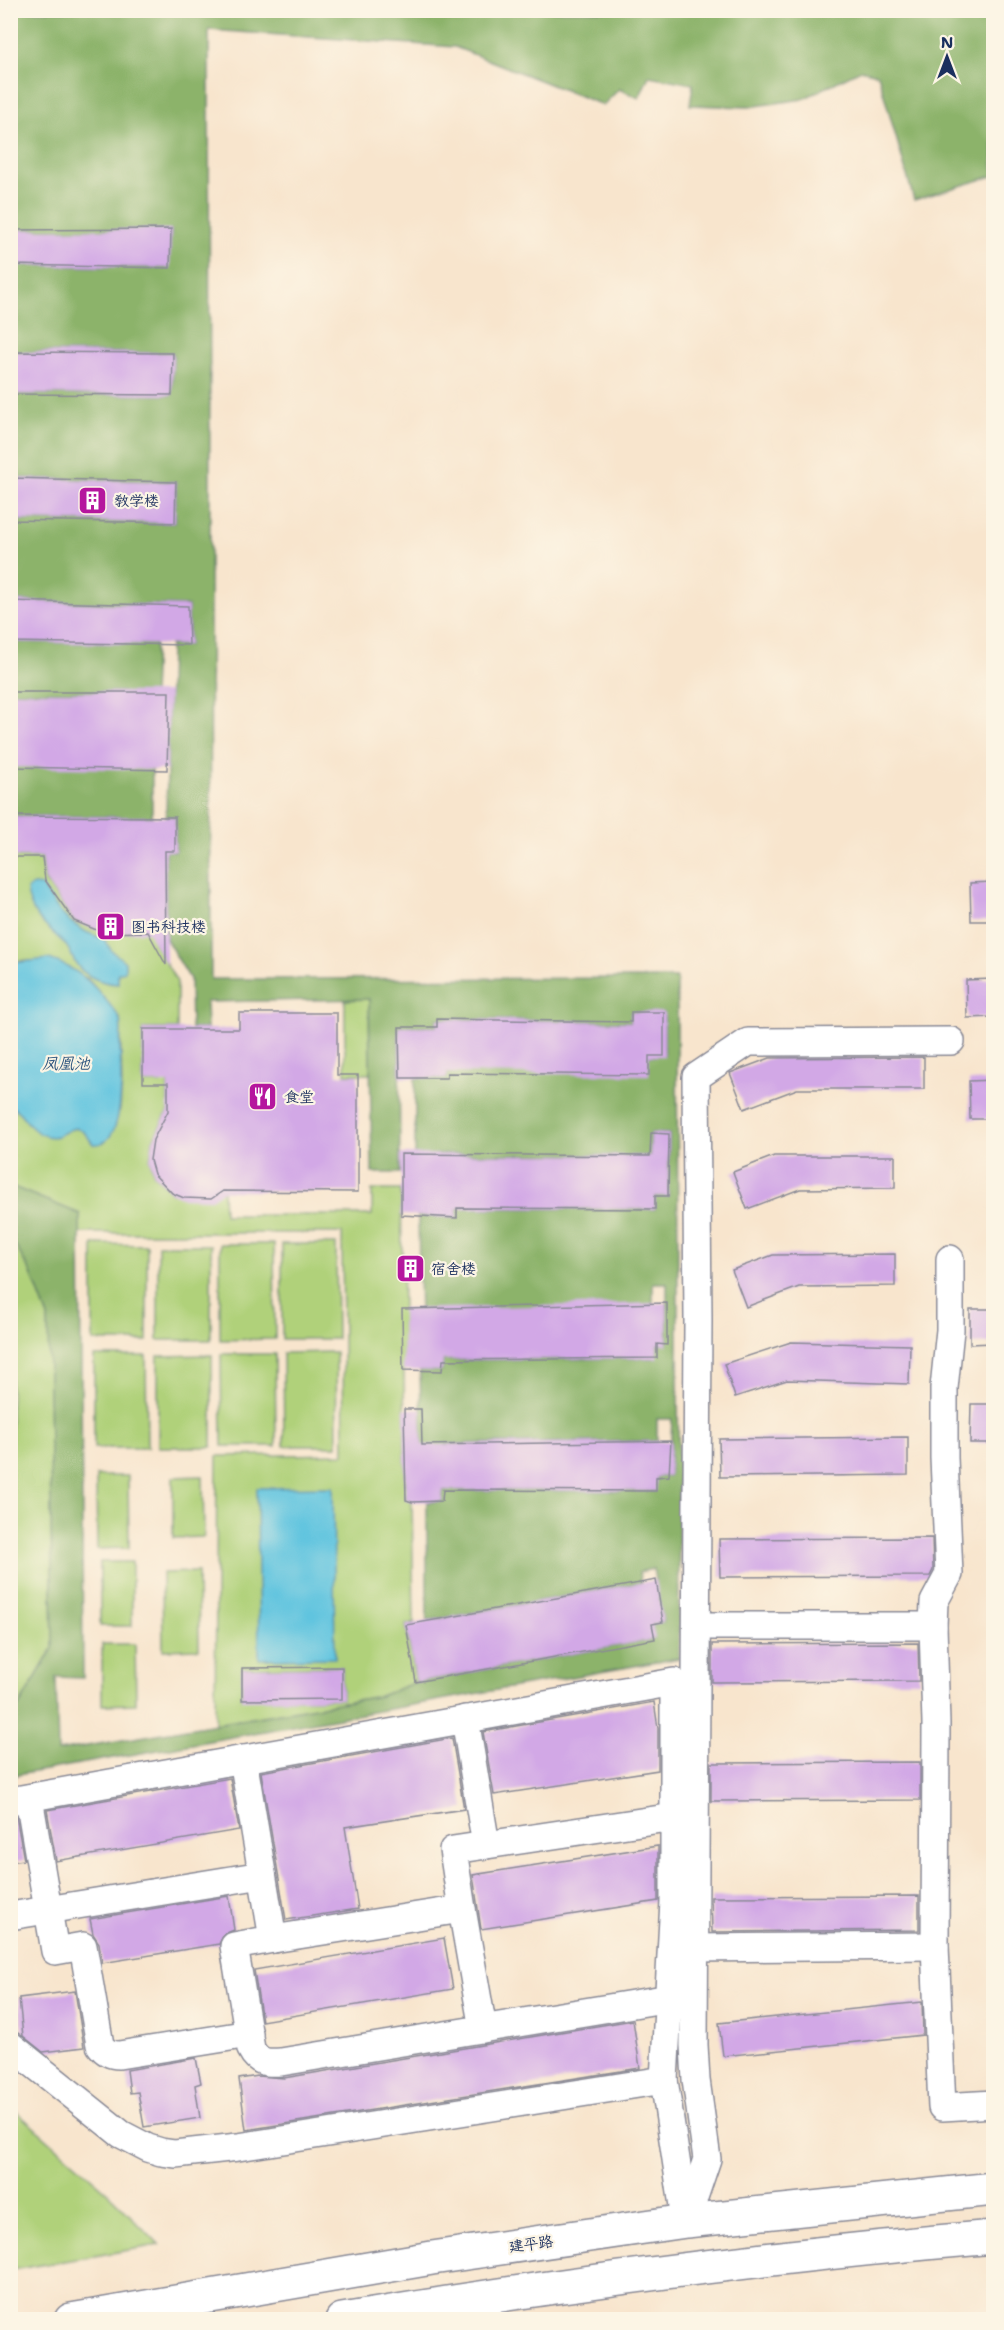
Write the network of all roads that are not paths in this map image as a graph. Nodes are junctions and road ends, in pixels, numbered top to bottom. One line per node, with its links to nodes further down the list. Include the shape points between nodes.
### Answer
1 (951, 1041): 3 (street, via 748,1042 696,1077)
2 (950, 1259): 4 (street, via 950,1330 944,1388 949,1575 934,1602)
3 (697, 1626): 4 (street); 16 (street)
4 (933, 1626): 15 (street)
5 (465, 1719): 6 (street); 8 (street, via 674,1682); 9 (street)
6 (243, 1759): 7 (street); 10 (street)
7 (20, 1799): 12 (street)
8 (674, 1817): 9 (street); 17 (street)
9 (486, 1845): 11 (street, via 453,1850)
10 (262, 1875): 12 (street); 14 (street)
11 (462, 1909): 14 (street); 18 (street)
12 (48, 1910): 13 (street); 19 (street, via 55,1951 83,1946 100,2044 111,2055)
13 (10, 1916)
14 (273, 1939): 19 (street, via 234,1946)
15 (935, 1946): 16 (street); 22 (street, via 942,2107)
16 (694, 1948): 24 (street, via 696,2080 707,2159)
17 (670, 1998): 18 (street); 21 (street)
18 (483, 2029): 19 (street, via 271,2063 261,2062 255,2056)
19 (249, 2034)
20 (10, 2045): 21 (street, via 121,2134 148,2148 175,2154)
21 (664, 2080): 24 (street)
22 (993, 2104)
23 (993, 2189): 24 (highway, 建平路)
24 (686, 2221): 26 (highway, 建平路, via 432,2258)
25 (993, 2237): 27 (highway, via 696,2268)
26 (71, 2319)
27 (342, 2319)

